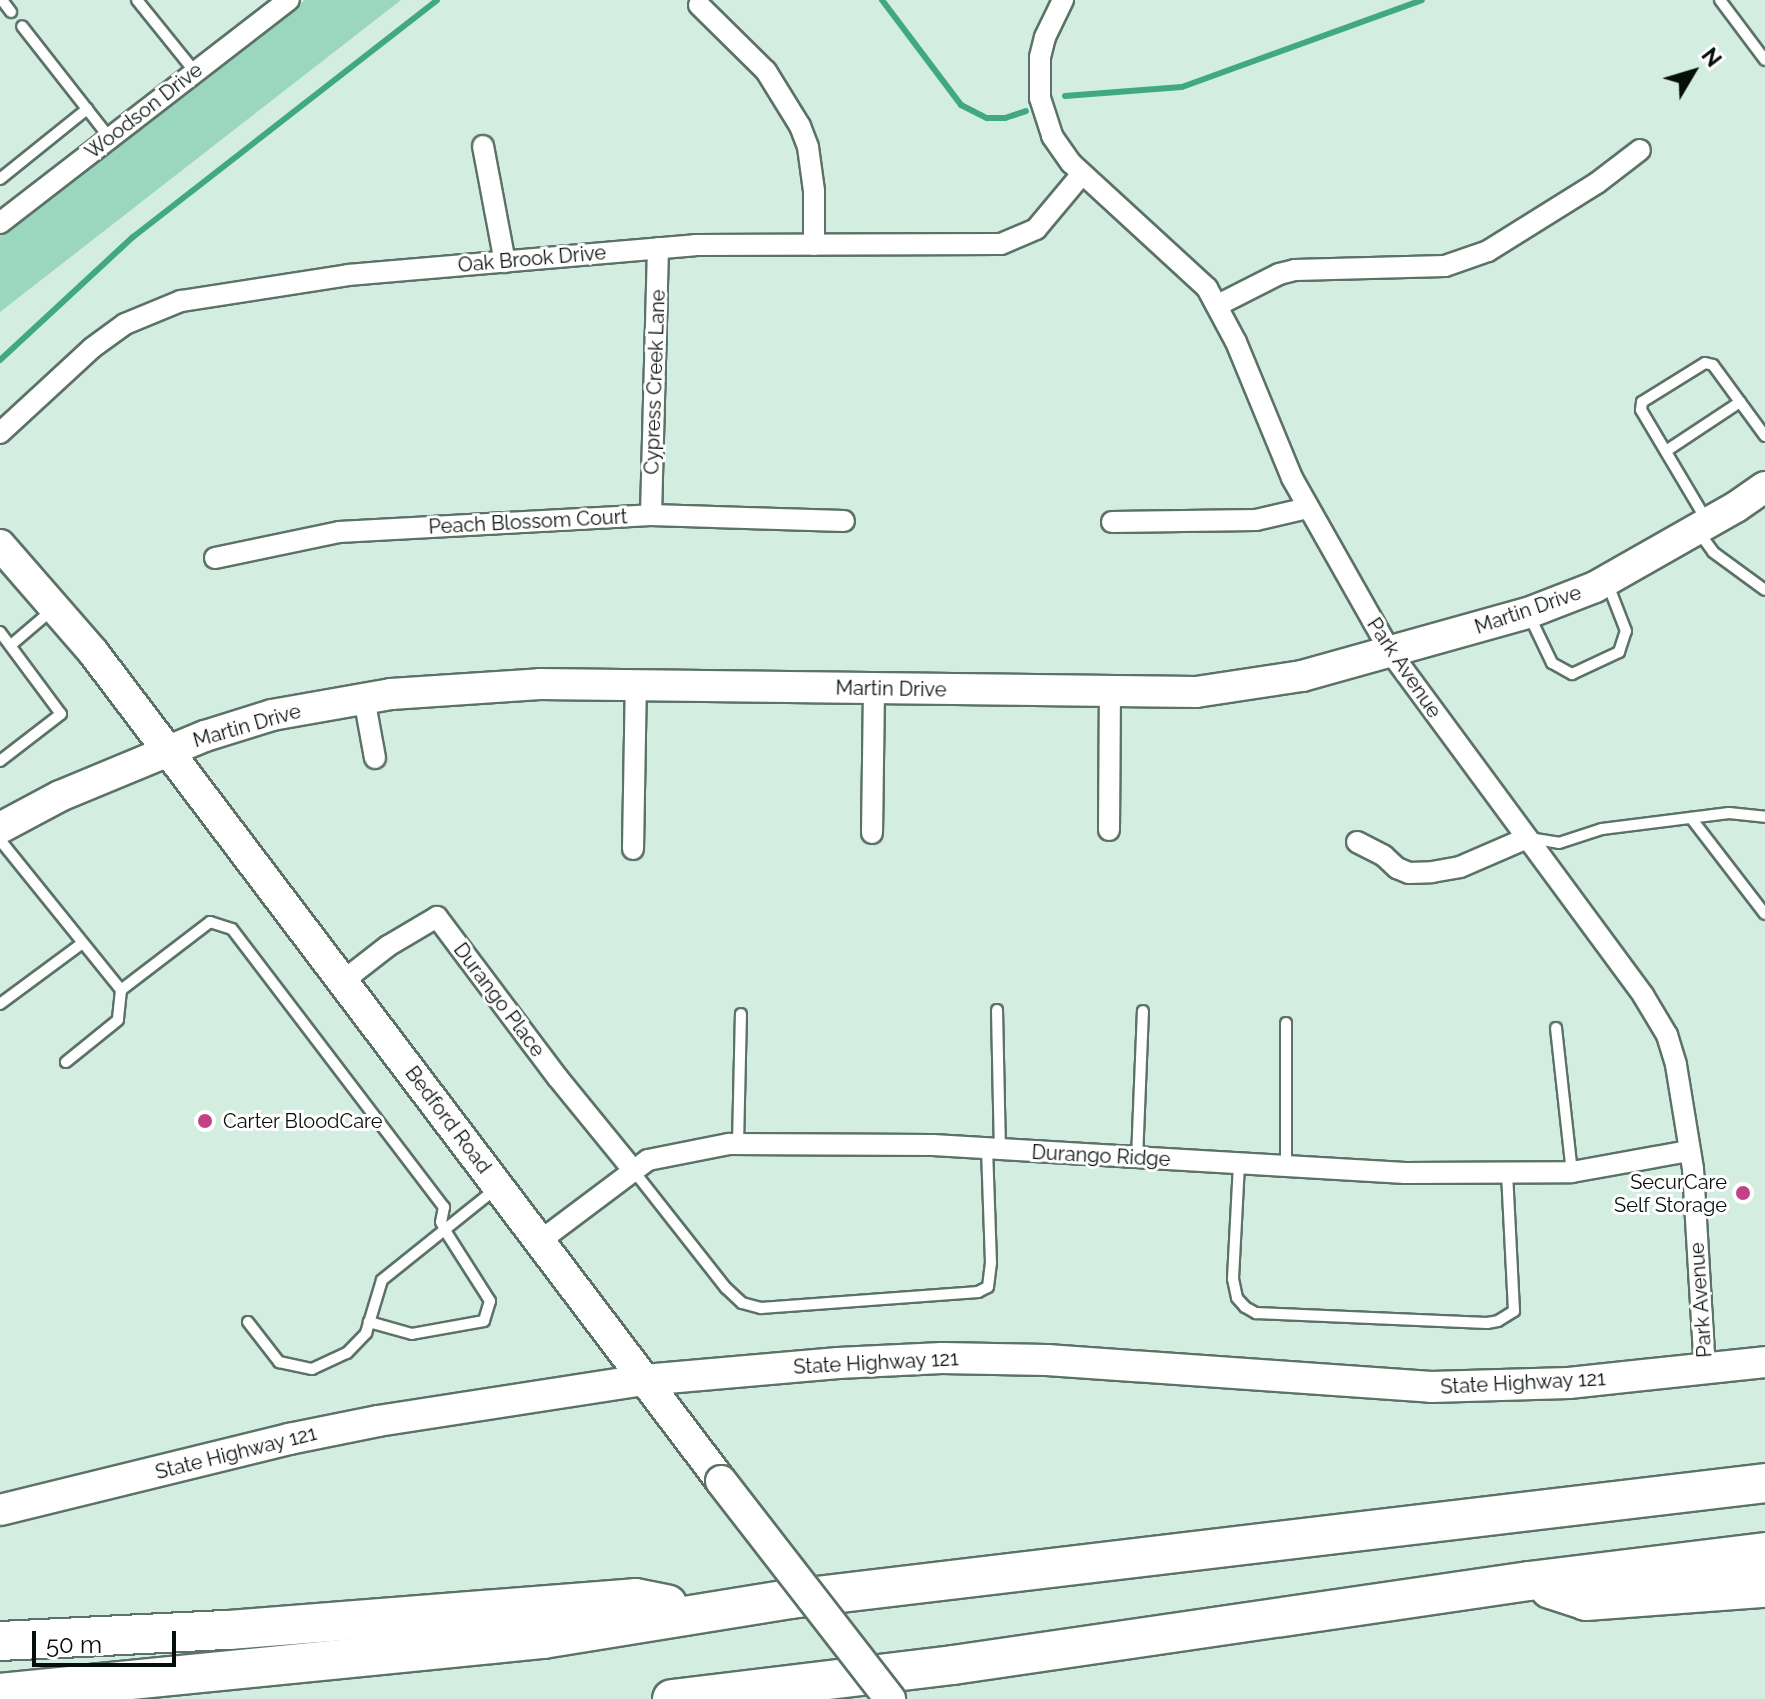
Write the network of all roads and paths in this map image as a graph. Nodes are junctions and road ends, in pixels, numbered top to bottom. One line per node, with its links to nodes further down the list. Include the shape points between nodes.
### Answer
1 (2, 0): 7 (lane)
2 (137, 0): 10 (lane)
3 (289, 0): 10 (street, Woodson Drive)
4 (1063, 0): 15 (street, Park Avenue, via 1040,57 1040,98 1052,136)
5 (1720, 0): 9 (lane)
6 (699, 5): 18 (street, via 766,71 800,126 814,191)
7 (11, 12)
8 (22, 26): 11 (lane)
9 (1765, 60)
10 (195, 72): 12 (street, Woodson Drive)
11 (87, 109): 12 (lane); 16 (lane)
12 (110, 138): 17 (street, Woodson Drive)
13 (483, 146): 20 (street)
14 (1640, 150): 21 (street, via 1488,251 1445,266 1295,270)
15 (1082, 174): 18 (street, Oak Brook Drive, via 1036,229 1001,244); 21 (street, Park Avenue, via 1195,274)
16 (0, 179)
17 (0, 223)
18 (814, 245): 19 (street, Oak Brook Drive)
19 (658, 248): 20 (street, Oak Brook Drive); 28 (street, Cypress Creek Lane)
20 (505, 262): 23 (street, Oak Brook Drive, via 348,275 181,301 149,312 103,340)
21 (1218, 305): 27 (street, Park Avenue)
22 (1740, 402): 24 (lane); 25 (lane); 25 (lane, via 1713,365 1705,363 1642,402 1641,410)
23 (0, 433)
24 (1765, 436)
25 (1666, 451): 31 (lane)
26 (1765, 487): 31 (main road, Martin Drive)
27 (1308, 508): 30 (street, via 1256,520); 40 (street, Park Avenue)
28 (651, 515): 29 (street, Peach Blossom Court); 33 (street, Peach Blossom Court, via 339,532)
29 (844, 521)
30 (1112, 522)
31 (1702, 526): 34 (main road, Martin Drive); 35 (lane, via 1713,552)
32 (0, 545): 36 (main road, Bedford Road)
33 (215, 558)
34 (1607, 580): 37 (main road, Martin Drive); 37 (lane, via 1626,631 1619,652 1572,674 1552,663)
35 (1765, 590)
36 (55, 608): 39 (lane); 45 (main road, Bedford Road)
37 (1528, 613): 40 (main road, Martin Drive)
38 (0, 632): 39 (lane)
39 (11, 645): 47 (lane, via 61,714)
40 (1391, 653): 43 (main road, Martin Drive, via 1231,688); 53 (street, Park Avenue)
41 (636, 685): 42 (main road, Martin Drive); 44 (main road, Martin Drive, via 509,684); 56 (street)
42 (874, 689): 43 (main road, Martin Drive); 52 (street)
43 (1110, 692): 51 (street)
44 (364, 698): 45 (main road, Martin Drive, via 272,715); 46 (street)
45 (167, 750): 50 (main road, Martin Drive); 59 (main road, Bedford Road)
46 (375, 758)
47 (0, 761)
48 (1765, 817): 49 (lane, via 1729,813)
49 (1691, 818): 53 (lane, via 1602,829 1559,843); 57 (lane)
50 (0, 828)
51 (1109, 830)
52 (872, 833)
53 (1527, 838): 55 (street, via 1460,867 1409,873); 70 (street, Park Avenue, via 1667,1035)
54 (0, 840): 58 (lane)
55 (1357, 842)
56 (633, 849)
57 (1765, 914)
58 (81, 944): 60 (lane); 61 (lane)
59 (343, 981): 74 (street, Durango Place, via 437,917); 77 (main road, Bedford Road)
60 (121, 990): 67 (lane, via 118,1020); 78 (lane, via 210,922 232,929 444,1207 441,1222)
61 (0, 1004)
62 (997, 1010): 69 (lane)
63 (1143, 1011): 71 (lane)
64 (741, 1014): 68 (lane)
65 (1286, 1023): 73 (lane)
66 (1556, 1028): 76 (lane)
67 (66, 1062)
68 (738, 1144): 69 (street, Durango Ridge); 74 (street, Durango Ridge, via 648,1160)
69 (994, 1149): 71 (street, Durango Ridge); 74 (lane, via 988,1287 978,1292 761,1308 742,1303 726,1288)
70 (1689, 1151): 76 (street, Durango Ridge); 83 (street, Park Avenue)
71 (1137, 1159): 72 (street, Durango Ridge)
72 (1239, 1164): 73 (street, Durango Ridge); 75 (lane, via 1233,1279 1245,1307 1256,1313 1487,1323 1514,1311)
73 (1286, 1166): 75 (street, Durango Ridge)
74 (633, 1170): 79 (street, Durango Ridge)
75 (1507, 1172): 76 (street, Durango Ridge)
76 (1572, 1172)
77 (498, 1187): 78 (lane); 79 (main road, Bedford Road)
78 (446, 1232): 81 (lane, via 382,1280); 81 (lane, via 490,1301 484,1321 412,1334)
79 (540, 1241): 84 (main road, Bedford Road)
80 (248, 1322): 81 (lane, via 279,1362 312,1369 347,1353)
81 (369, 1322)
82 (1765, 1362): 83 (main road, State Highway 121)
83 (1705, 1370): 84 (main road, State Highway 121, via 1569,1383 1431,1387 1047,1360 942,1358)
84 (644, 1380): 88 (main road, State Highway 121, via 289,1439); 98 (main road, Bedford Road, bridge)
85 (1765, 1461): 87 (highway, via 1694,1472)
86 (1765, 1483): 87 (highway)
87 (1654, 1498): 92 (highway)
88 (0, 1510)
89 (1765, 1552): 90 (highway)
90 (1529, 1581): 91 (highway, via 1586,1601); 94 (highway)
91 (1765, 1588)
92 (705, 1611): 93 (highway, via 635,1598 229,1630); 95 (highway, via 543,1639)
93 (0, 1641)
94 (798, 1684): 96 (highway); 97 (highway)
95 (0, 1693)
96 (672, 1699)
97 (749, 1699)
98 (890, 1699)

